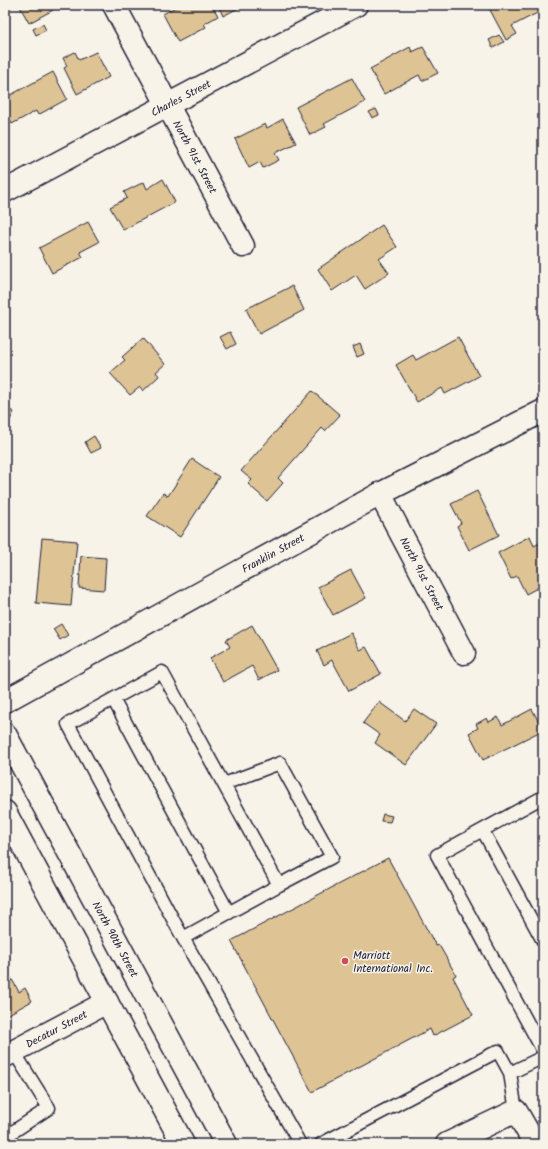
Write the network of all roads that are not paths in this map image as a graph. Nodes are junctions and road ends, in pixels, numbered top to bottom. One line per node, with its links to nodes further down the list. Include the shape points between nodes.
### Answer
1 (114, 5): 3 (street, North 91st Street)
2 (356, 5): 3 (street, Charles Street)
3 (167, 105): 4 (street, Charles Street); 5 (street, North 91st Street)
4 (5, 191)
5 (242, 246)
6 (543, 411): 7 (street, Franklin Street)
7 (380, 494): 8 (street, North 91st Street); 10 (street, Franklin Street)
8 (464, 653)
9 (113, 699): 12 (lane, via 162,672); 17 (lane); 18 (lane, via 68,724)
10 (5, 701)
11 (5, 734): 29 (street, North 90th Street)
12 (224, 784): 16 (lane); 16 (lane, via 280,763 332,857)
13 (543, 798): 15 (lane)
14 (5, 812): 20 (street)
15 (482, 831): 19 (lane); 21 (lane, via 437,855)
16 (279, 885): 17 (lane)
17 (229, 912): 18 (lane)
18 (183, 938): 30 (lane)
19 (543, 942)
20 (107, 1002): 22 (street, Decatur Street); 28 (street)
21 (543, 1051)
22 (9, 1054): 26 (lane, via 49,1108)
23 (543, 1057): 24 (lane)
24 (510, 1073): 25 (lane); 31 (lane, via 498,1051)
25 (516, 1111): 27 (street); 32 (street)
26 (5, 1137)
27 (458, 1142)
28 (183, 1144)
29 (226, 1144)
30 (300, 1144)
31 (321, 1144)
32 (535, 1144)

